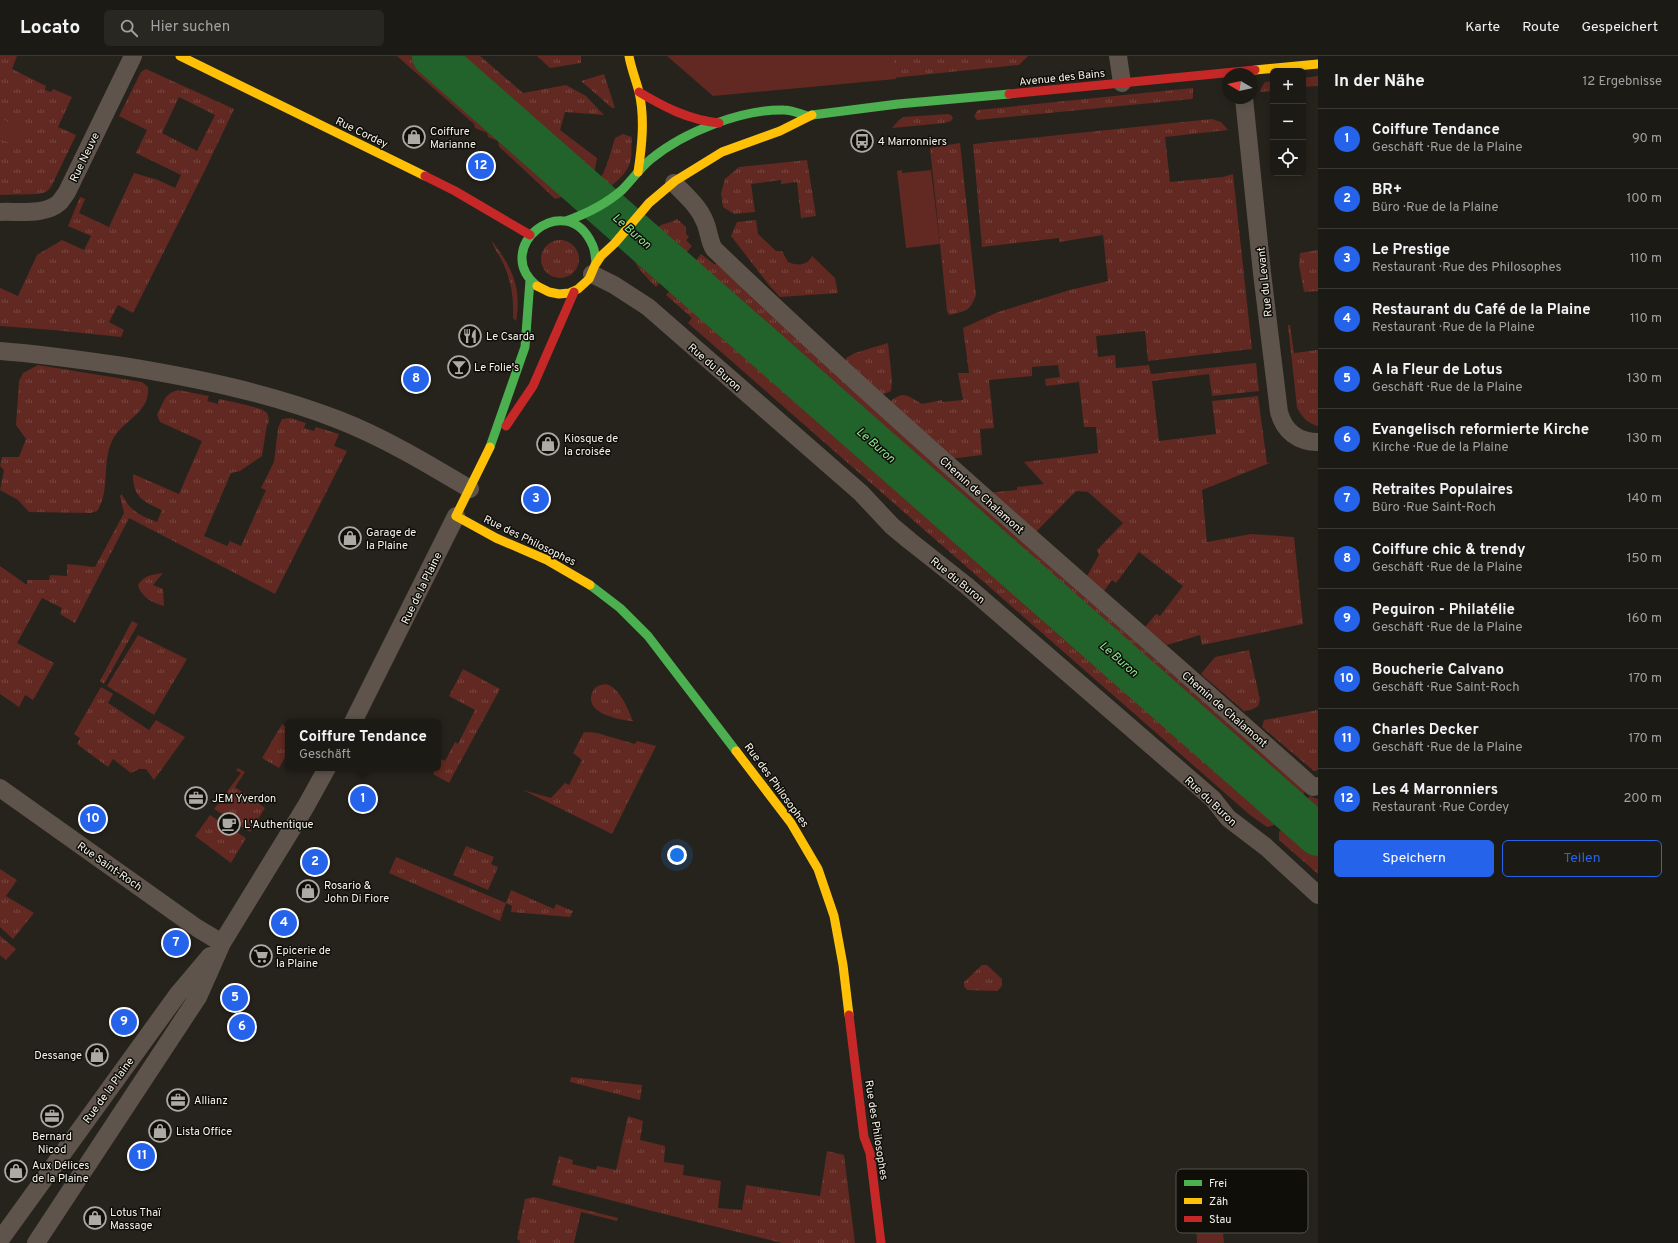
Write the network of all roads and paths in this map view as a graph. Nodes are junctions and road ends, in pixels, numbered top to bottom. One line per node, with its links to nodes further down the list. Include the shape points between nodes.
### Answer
1 (133, 56): 15 (street, Rue Neuve, via 67,192 59,202 48,209 38,211)
2 (180, 56): 17 (main road, Rue Cordey, via 455,190)
3 (629, 56): 9 (main road)
4 (1118, 56): 8 (street)
5 (1318, 64): 6 (main road, Avenue des Bains)
6 (1258, 71)
7 (1222, 75): 8 (main road, Avenue des Bains)
8 (1122, 83): 11 (main road, Avenue des Bains)
9 (639, 92): 12 (main road, via 694,119); 13 (main road, via 642,136)
10 (1245, 104): 22 (street, Rue du Levant, via 1279,412 1282,421 1296,437)
11 (808, 116): 12 (main road, Avenue des Bains, via 782,109 752,114); 14 (main road, Avenue des Bains, via 787,129 722,152)
12 (719, 124): 13 (main road, Avenue des Bains, via 675,144)
13 (638, 172): 16 (main road, Avenue des Bains, via 617,194 601,205 582,216)
14 (674, 183): 18 (main road, Avenue des Bains, via 663,190 632,221); 28 (street, Chemin de Chalamont, via 697,207 714,249 779,312 955,471)
15 (0, 212)
16 (566, 221): 17 (main road, via 546,223); 18 (main road, via 576,225 588,236 596,251)
17 (530, 235): 19 (main road, via 524,246 522,258)
18 (594, 268): 20 (main road, via 588,281); 30 (street, Rue du Buron, via 648,307 862,493 892,526 973,591 1213,799 1228,818 1266,847)
19 (530, 280): 20 (main road, via 539,289 550,294); 23 (main road, Rue de la Plaine, via 525,347)
20 (574, 292): 23 (main road, Rue de la Plaine, via 533,386)
21 (0, 351): 24 (street, via 79,359 156,371 236,389 319,412 395,447)
22 (1318, 442)
23 (488, 453): 24 (main road, Rue de la Plaine)
24 (470, 489): 25 (main road, Rue de la Plaine)
25 (456, 516): 26 (street, Rue de la Plaine); 34 (main road, Rue des Philosophes, via 496,538 547,560 589,584 620,608 648,636 791,823 818,869 834,916 843,965 864,1136 870,1154)
26 (354, 719)
27 (325, 771): 31 (street, Rue de la Plaine)
28 (1316, 787)
29 (0, 788): 31 (street, Rue Saint-Roch, via 197,928)
30 (1318, 895)
31 (222, 943): 32 (street, Rue de la Plaine, via 178,994); 33 (street, Rue de la Plaine, via 198,997)
32 (0, 1240)
33 (36, 1243)
34 (881, 1243)

